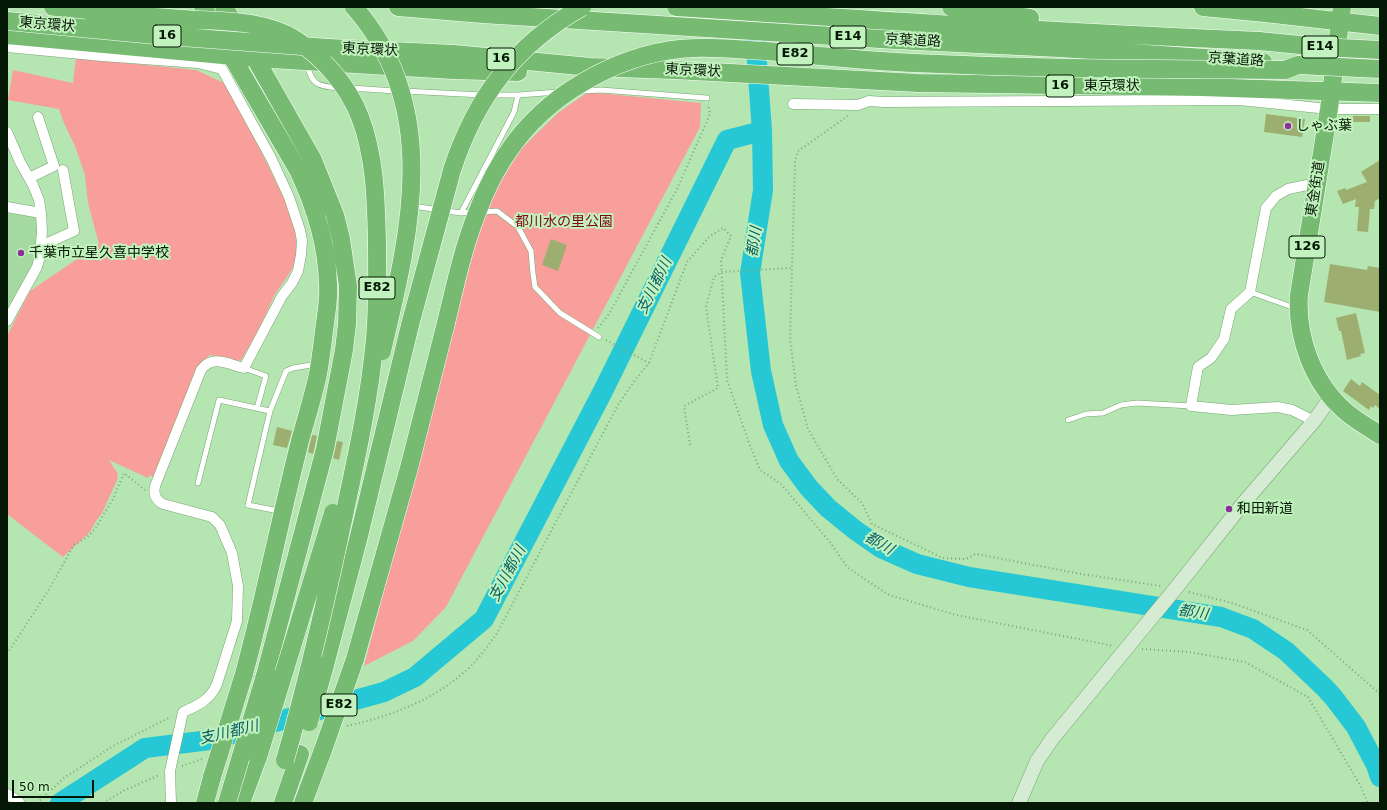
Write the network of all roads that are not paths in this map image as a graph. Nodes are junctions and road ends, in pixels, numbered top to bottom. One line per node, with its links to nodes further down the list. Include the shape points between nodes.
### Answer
1 (53, 7): 55 (highway, E82, bridge, via 230,22 279,32 295,39 321,59 351,99 360,117 371,158 376,204 375,337 362,432 302,701)
2 (203, 7): 19 (highway)
3 (224, 7): 17 (highway)
4 (354, 7): 61 (highway, E82, bridge, via 384,49 403,98 412,162 412,191 407,230 382,355 258,757)
5 (398, 7): 20 (highway, 京葉道路 / E14, bridge)
6 (582, 7): 55 (highway, E82, bridge, via 541,33 497,78 462,141 410,325 325,665)
7 (676, 7): 14 (highway, 京葉道路 / E14, via 897,22)
8 (951, 7): 14 (highway, via 1029,18 1240,35)
9 (1203, 7): 10 (highway)
10 (1264, 10): 11 (highway)
11 (1341, 14): 13 (highway); 23 (highway, 東金街道 / 126)
12 (7, 21): 21 (highway, 東京環状 / 16, bridge, via 155,35 328,48 454,54)
13 (1380, 26)
14 (1260, 41): 16 (highway, 京葉道路 / E14, bridge)
15 (7, 46): 19 (highway)
16 (1380, 50)
17 (255, 58): 18 (highway); 19 (highway); 60 (highway, bridge, via 313,160 335,214 348,286 347,324 325,449 266,672)
18 (306, 60): 21 (highway, via 453,70 532,72 567,72); 25 (lane, via 313,81 322,87)
19 (227, 62): 44 (highway, via 298,170 314,207 329,285); 45 (street, via 288,197 302,241 298,271)
20 (1298, 65): 22 (highway, 京葉道路 / E14, bridge); 64 (highway, E82, bridge, via 1285,70 913,63 728,48 698,48 666,51 635,59 593,76 576,88 544,112 515,142 494,175 477,212 462,257 409,468 355,659)
21 (590, 67): 23 (highway, 東京環状 / 16, via 918,83)
22 (1380, 69)
23 (1331, 90): 24 (highway, 東京環状 / 16); 28 (highway, 東金街道 / 126)
24 (1380, 93)
25 (518, 95): 26 (lane, via 601,90); 37 (lane, via 514,112)
26 (707, 98)
27 (793, 104): 28 (street, via 858,105 869,101 1239,100)
28 (1329, 109): 29 (street); 34 (highway, 東金街道 / 126)
29 (1380, 109)
30 (38, 117): 33 (street, via 54,166)
31 (7, 132): 33 (street)
32 (63, 170): 39 (street, via 74,231)
33 (29, 178): 38 (street, via 39,200)
34 (1317, 183): 40 (street, via 1288,188 1276,196 1266,208); 41 (highway, 東金街道 / 126)
35 (401, 204): 37 (lane)
36 (7, 207): 38 (street)
37 (461, 213): 43 (lane, via 497,210 518,227 531,251 535,287 560,313)
38 (41, 214): 39 (street)
39 (41, 246): 42 (street, via 37,267)
40 (1250, 292): 41 (lane); 47 (street, via 1231,309 1224,339 1212,358 1198,367)
41 (1298, 309): 46 (highway, 東金街道 / 126, via 1313,370)
42 (7, 321)
43 (599, 337)
44 (320, 363): 49 (lane, via 286,371); 54 (highway)
45 (244, 368): 48 (lane, via 266,376); 58 (street, via 215,360 205,364 156,480 154,491 158,501 163,504 216,520 232,553 238,586 237,621 217,684 212,694 203,702 183,712 170,771)
46 (1331, 397): 51 (street); 52 (highway, 東金街道 / 126, via 1345,411)
47 (1192, 406): 50 (lane, via 1137,403); 51 (street, via 1232,410 1278,407 1292,410)
48 (257, 408): 49 (lane); 53 (lane, via 219,400)
49 (270, 411): 54 (lane, via 248,505)
50 (1068, 420)
51 (1314, 421): 65 (street, via 1241,506 1052,739 1037,760)
52 (1380, 435)
53 (198, 482)
54 (284, 512): 59 (highway, bridge, via 244,674)
55 (292, 757): 62 (highway, E82); 63 (highway, E82)
56 (7, 794): 57 (street)
57 (19, 802)
58 (171, 803)
59 (205, 803)
60 (227, 803)
61 (241, 803)
62 (272, 803)
63 (283, 803)
64 (303, 803)
65 (1019, 803)

